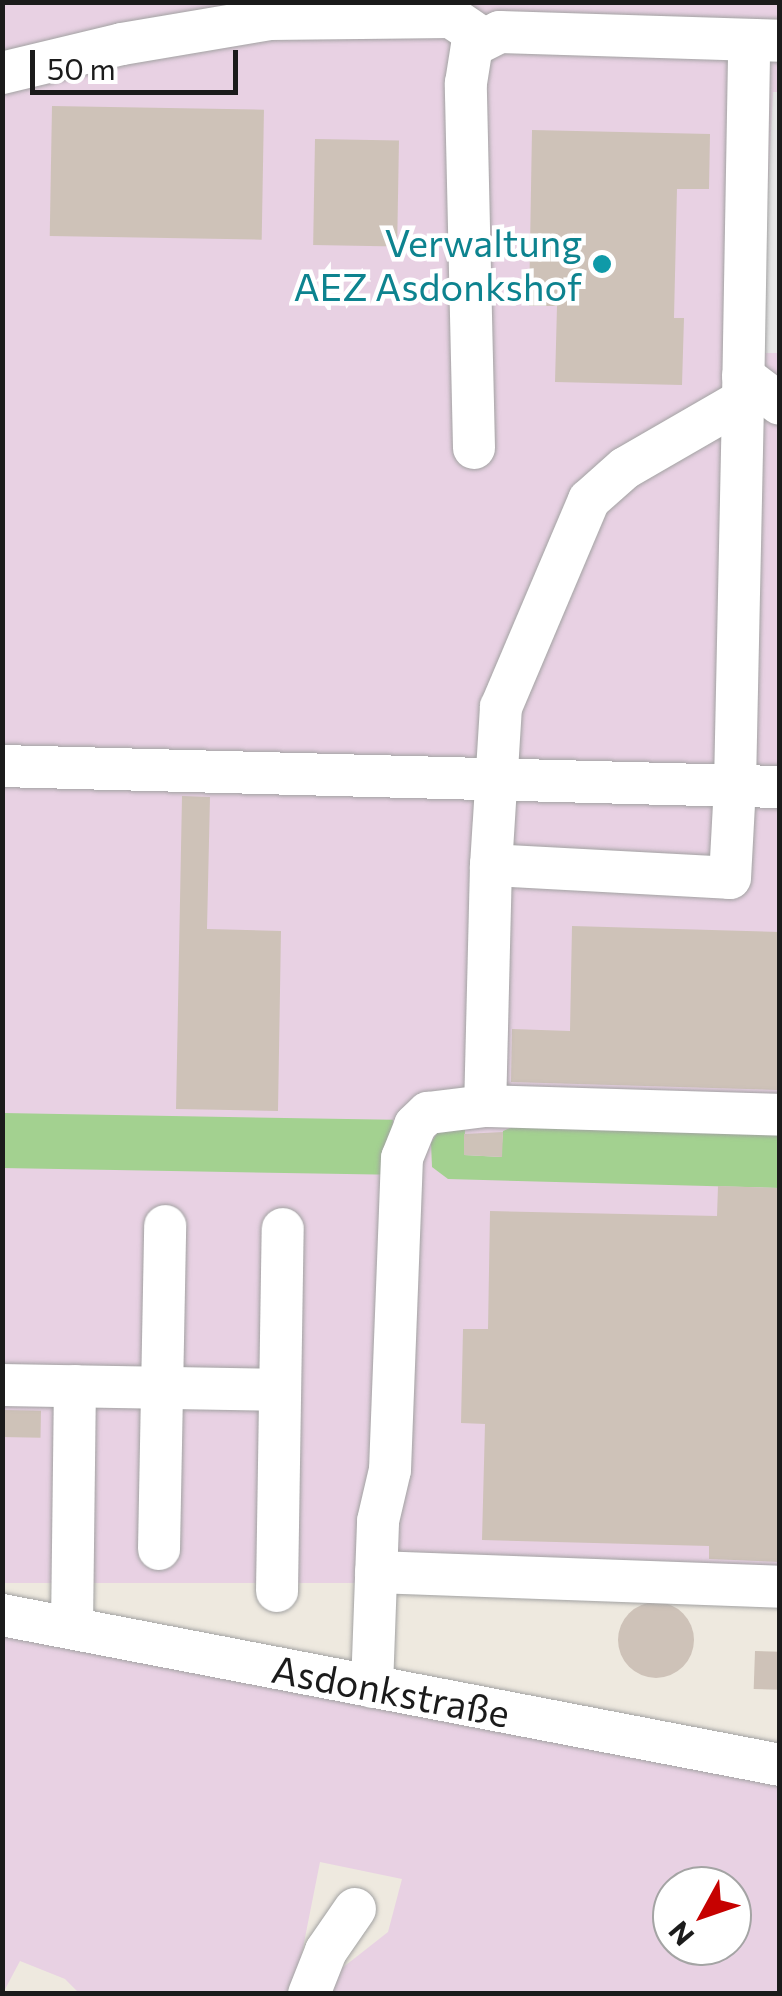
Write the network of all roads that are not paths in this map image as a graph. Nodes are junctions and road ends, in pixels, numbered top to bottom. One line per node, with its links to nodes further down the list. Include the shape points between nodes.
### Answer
1 (481, 37): 2 (street, via 574,32); 3 (street, via 450,17 270,19 122,44); 5 (street, via 467,60 466,84)
2 (764, 41): 4 (street)
3 (2, 74)
4 (755, 394): 7 (street, via 625,468 589,500 507,684); 8 (street)
5 (474, 448)
6 (2, 766): 7 (street)
7 (496, 779): 8 (street); 10 (street)
8 (735, 785): 9 (street); 10 (street, via 730,878)
9 (780, 786)
10 (492, 864): 11 (street)
11 (485, 1106): 12 (street); 20 (street, via 428,1113 406,1140 390,1470 379,1508)
12 (780, 1114)
13 (165, 1226): 17 (street)
14 (283, 1229): 18 (street)
15 (2, 1384): 16 (street)
16 (75, 1386): 17 (street); 24 (street)
17 (162, 1388): 18 (street); 19 (street)
18 (280, 1390): 22 (street)
19 (159, 1549)
20 (376, 1572): 21 (street); 25 (street)
21 (780, 1587)
22 (277, 1591)
23 (2, 1615): 24 (street, Asdonkstraße)
24 (72, 1628): 25 (street, Asdonkstraße)
25 (372, 1687): 26 (street, Asdonkstraße)
26 (780, 1765)
27 (355, 1908): 28 (street, via 326,1951)
28 (309, 1994)

